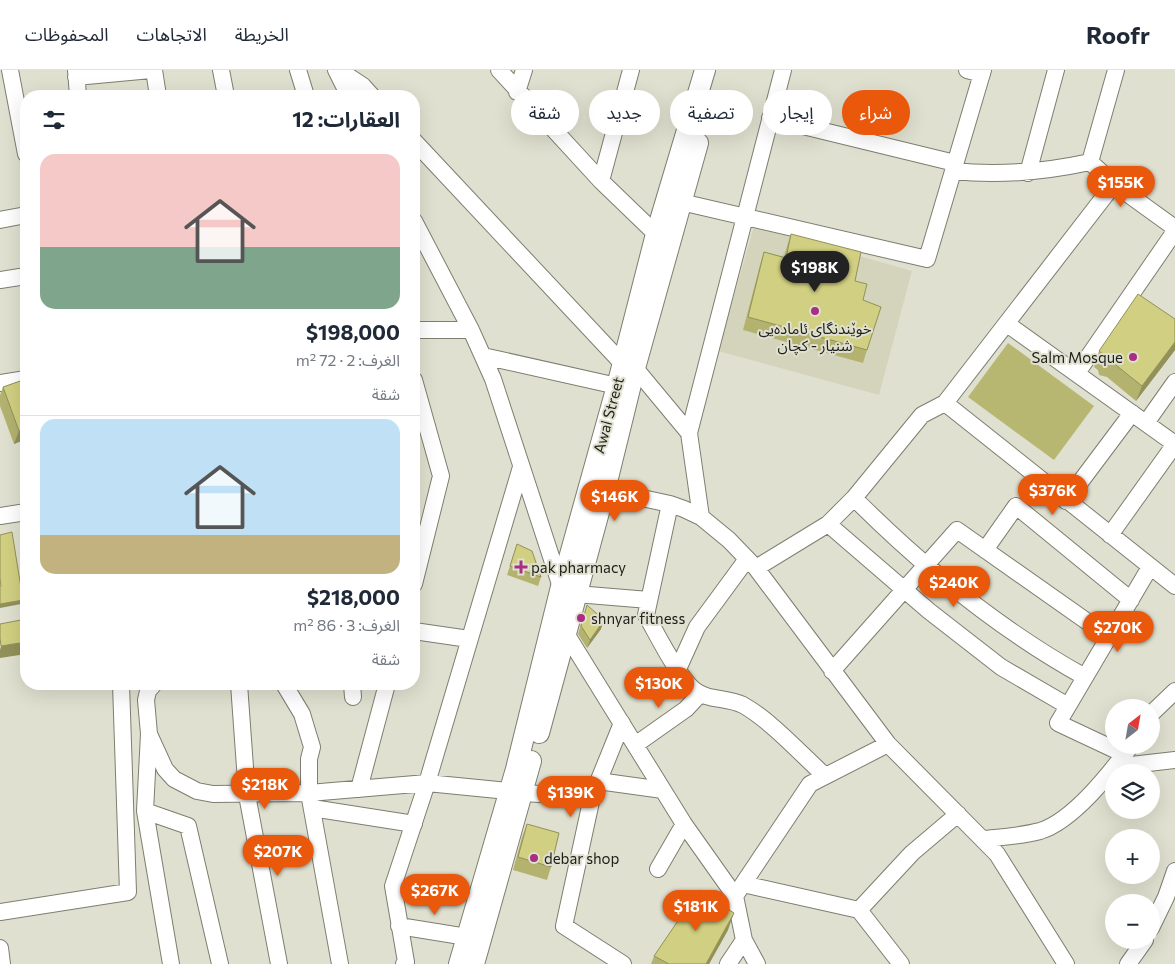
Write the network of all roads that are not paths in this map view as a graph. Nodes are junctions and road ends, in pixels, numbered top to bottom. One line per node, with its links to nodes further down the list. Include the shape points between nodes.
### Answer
1 (10, 70): 23 (street)
2 (152, 70): 14 (street); 17 (street)
3 (221, 70): 18 (street)
4 (298, 70): 19 (street)
5 (338, 70): 20 (street); 21 (street)
6 (524, 70): 15 (street)
7 (631, 70): 30 (street)
8 (705, 70): 38 (main road, Awal Street)
9 (718, 70): 32 (main road, Awal Street)
10 (783, 70): 22 (street)
11 (1056, 70): 29 (street)
12 (1116, 70): 27 (street)
13 (977, 71): 28 (street)
14 (76, 74): 16 (street)
15 (507, 78): 30 (street)
16 (77, 90)
17 (157, 90)
18 (225, 90)
19 (304, 90)
20 (346, 90)
21 (367, 90)
22 (778, 90)
23 (20, 122)
24 (766, 135): 34 (street)
25 (832, 135): 28 (street)
26 (420, 147): 47 (street)
27 (1090, 162): 29 (street); 31 (street)
28 (954, 167): 29 (street, via 978,174); 34 (street, via 927,259)
29 (1028, 173)
30 (601, 181): 38 (street)
31 (1114, 184): 36 (street); 43 (street)
32 (681, 202): 34 (street); 47 (main road, Awal Street)
33 (20, 216): 35 (street)
34 (744, 217): 57 (street)
35 (0, 220)
36 (1175, 229): 41 (street)
37 (420, 232): 45 (street)
38 (656, 234): 47 (main road, Awal Street)
39 (20, 277): 40 (street)
40 (0, 280)
41 (1131, 295): 42 (street); 48 (street)
42 (1146, 305)
43 (1007, 324): 48 (street); 54 (street)
44 (420, 330): 45 (street)
45 (471, 330): 46 (street)
46 (483, 356): 52 (street); 59 (street)
47 (628, 365): 52 (main road, Awal Street); 57 (street); 60 (main road, Awal Street)
48 (1077, 373): 55 (street)
49 (20, 380): 51 (street)
50 (1175, 382): 56 (street)
51 (0, 383)
52 (617, 386): 76 (main road, Awal Street)
53 (420, 401): 70 (street, via 442,476)
54 (945, 403): 61 (street, via 922,415); 62 (street)
55 (1132, 413): 56 (street); 62 (street)
56 (1146, 423): 58 (street)
57 (689, 433): 66 (street)
58 (1175, 444): 68 (street)
59 (520, 468): 76 (street); 82 (street)
60 (605, 490): 63 (street); 76 (main road, Awal Street)
61 (854, 498): 67 (street); 72 (street, via 904,548)
62 (1066, 501): 68 (street)
63 (670, 504): 66 (street); 77 (street)
64 (20, 513): 65 (street)
65 (0, 516)
66 (701, 517): 71 (street)
67 (828, 524): 71 (street); 75 (street)
68 (1110, 535): 73 (street)
69 (985, 550): 72 (street, via 957,530); 78 (street, via 1016,506); 81 (street)
70 (420, 561)
71 (752, 564): 83 (street, via 697,627); 84 (street)
72 (926, 565): 75 (street); 85 (street, via 1034,647)
73 (1150, 567): 74 (street); 78 (street)
74 (1175, 586)
75 (905, 588): 84 (street); 94 (street, via 1001,667)
76 (568, 590): 77 (street); 79 (main road, Awal Street)
77 (649, 600): 83 (street, via 646,615)
78 (1131, 600): 81 (street)
79 (560, 624): 95 (street); 106 (main road, Awal Street)
80 (420, 632): 82 (street)
81 (1109, 637): 85 (street)
82 (469, 639): 102 (street)
83 (678, 669): 92 (street)
84 (832, 671): 97 (street)
85 (1085, 677): 94 (street)
86 (121, 690): 119 (street, via 128,892)
87 (149, 690): 96 (street, via 146,700)
88 (239, 690): 107 (street)
89 (288, 690): 108 (street, via 302,714 312,747 309,760)
90 (385, 690): 103 (street)
91 (1175, 691): 93 (street)
92 (700, 694): 98 (street, via 686,709); 101 (street, via 736,702 752,710)
93 (1160, 705)
94 (1068, 706): 99 (street, via 1058,723)
95 (622, 723): 98 (street); 104 (street)
96 (149, 734): 107 (street, via 165,768 182,785 213,794); 109 (street)
97 (888, 744): 101 (street); 110 (street)
98 (635, 745): 105 (street)
99 (1123, 755): 100 (street); 113 (street, via 1077,807 1056,823 1042,830)
100 (1175, 760)
101 (824, 775): 116 (street, via 810,784)
102 (427, 783): 103 (street); 106 (street); 111 (street)
103 (359, 789): 108 (street)
104 (595, 789): 105 (street); 106 (street); 125 (street, via 564,926)
105 (663, 790): 112 (street)
106 (515, 792): 121 (main road, Awal Street); 133 (main road, Awal Street)
107 (247, 795): 108 (street); 129 (street)
108 (311, 800): 111 (street); 130 (street)
109 (145, 811): 127 (street); 128 (street, via 188,826)
110 (958, 814): 113 (street); 118 (street, via 912,853)
111 (414, 824): 120 (street, via 394,886)
112 (684, 824): 114 (street); 116 (street)
113 (983, 839): 138 (street, via 1007,867)
114 (658, 869)
115 (1175, 871): 117 (street)
116 (739, 890): 118 (street); 122 (street)
117 (1160, 909)
118 (859, 910): 137 (street)
119 (0, 912)
120 (399, 926): 121 (street); 131 (street)
121 (467, 937): 132 (main road, Awal Street)
122 (744, 940): 135 (street); 136 (street)
123 (0, 948): 126 (street)
124 (1138, 949): 139 (street)
125 (602, 959): 134 (street)
126 (2, 964)
127 (171, 964)
128 (220, 964)
129 (279, 964)
130 (340, 964)
131 (404, 964)
132 (459, 964)
133 (474, 964)
134 (623, 964)
135 (728, 964)
136 (757, 964)
137 (901, 964)
138 (1066, 964)
139 (1128, 964)

